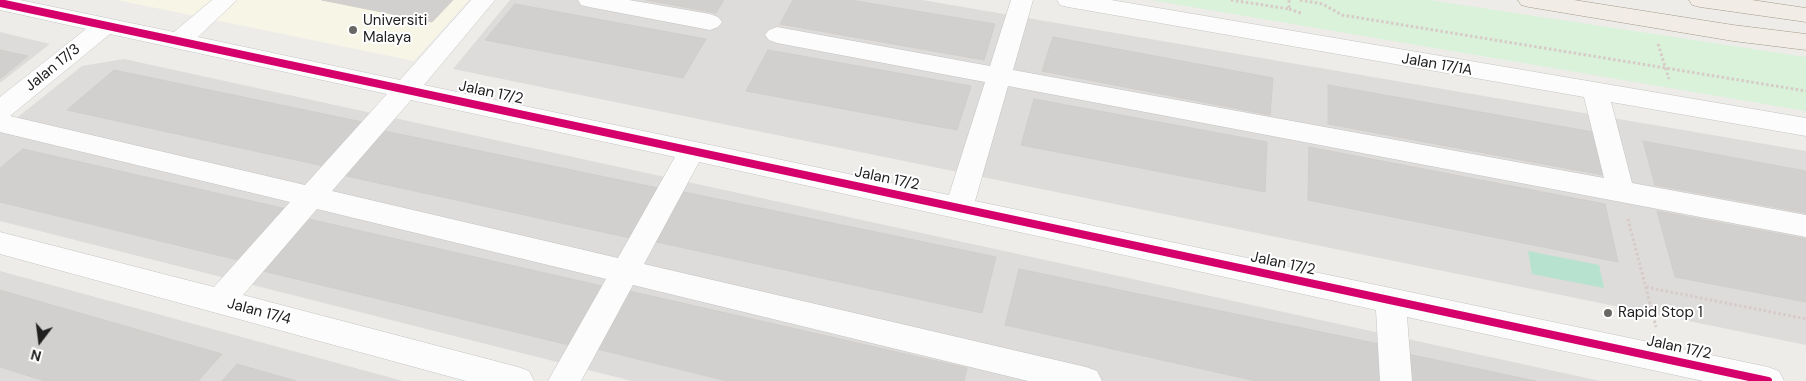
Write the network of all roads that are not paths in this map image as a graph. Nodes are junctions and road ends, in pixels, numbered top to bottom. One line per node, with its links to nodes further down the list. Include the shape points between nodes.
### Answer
1 (226, 0): 13 (street)
2 (484, 0): 16 (street)
3 (589, 0): 10 (street)
4 (1022, 0): 15 (street)
5 (1068, 0): 17 (street, Jalan 17/1A)
6 (1529, 0): 14 (main road)
7 (1700, 0): 9 (main road)
8 (0, 3): 11 (street, Jalan 17/2)
9 (1806, 15)
10 (710, 22)
11 (106, 25): 13 (street, Jalan 17/2); 18 (street, Jalan 17/3)
12 (777, 35): 15 (street)
13 (179, 41): 16 (street, Jalan 17/2)
14 (1806, 42)
15 (999, 77): 22 (street); 24 (street)
16 (406, 90): 21 (street, Jalan 17/2); 23 (street)
17 (1595, 91): 20 (street, Jalan 17/1A); 22 (street)
18 (0, 111)
19 (0, 122): 23 (street)
20 (1806, 127)
21 (692, 151): 24 (street, Jalan 17/2); 27 (street)
22 (1621, 192): 25 (street)
23 (312, 197): 27 (street); 28 (street)
24 (959, 209): 29 (street, Jalan 17/2)
25 (1806, 226)
26 (0, 243): 28 (street, Jalan 17/4)
27 (625, 271): 31 (street); 32 (street)
28 (220, 301): 30 (street, Jalan 17/4)
29 (1391, 301): 33 (street); 34 (street, Jalan 17/2)
30 (518, 381)
31 (564, 381)
32 (1086, 381)
33 (1396, 381)
34 (1768, 381)

